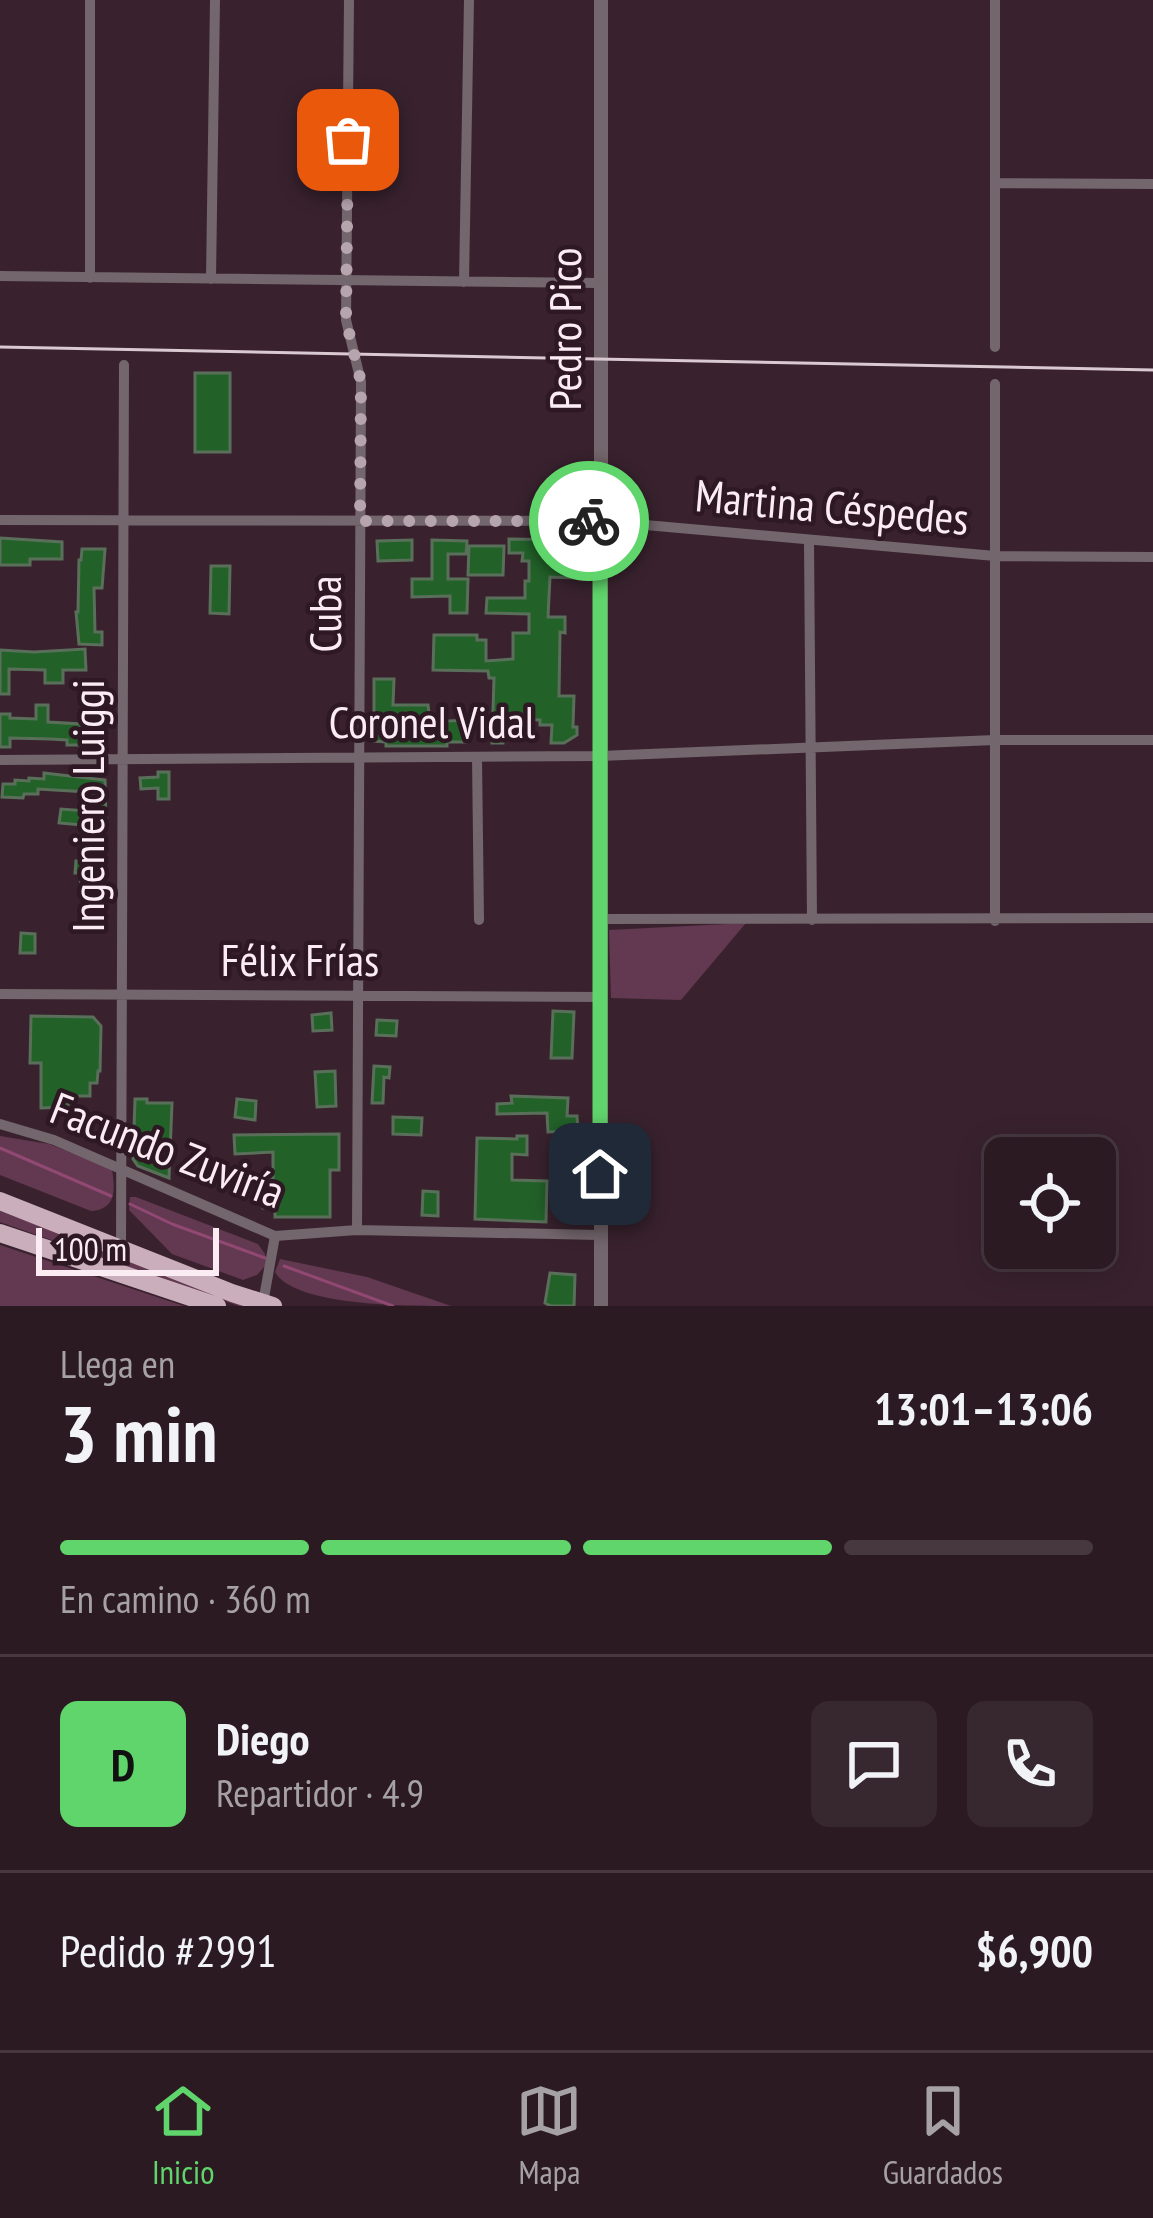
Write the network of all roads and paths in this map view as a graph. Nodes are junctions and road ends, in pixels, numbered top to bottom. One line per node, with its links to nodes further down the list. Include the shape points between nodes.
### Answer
1 (90, 0): 10 (street)
2 (215, 0): 11 (street)
3 (349, 0): 12 (street, Cuba)
4 (469, 0): 13 (street)
5 (601, 0): 14 (street, Pedro Pico)
6 (995, 0): 7 (street)
7 (996, 183): 8 (street); 15 (street)
8 (1153, 184)
9 (0, 276): 10 (street)
10 (90, 278): 11 (street)
11 (211, 279): 12 (street)
12 (347, 280): 13 (street); 20 (street, Cuba, via 346,320 361,382)
13 (464, 282): 14 (street)
14 (600, 283): 21 (street, Pedro Pico)
15 (995, 347)
16 (124, 364): 19 (street, Ingeniero Luiggi)
17 (995, 384): 23 (street)
18 (0, 520): 19 (street, Martina Céspedes)
19 (124, 520): 20 (street, Martina Céspedes); 31 (street, Ingeniero Luiggi)
20 (360, 521): 21 (street, Martina Céspedes); 30 (street, Cuba)
21 (600, 521): 22 (street, Martina Céspedes); 28 (street, Pedro Pico)
22 (809, 541): 23 (street, Martina Céspedes); 27 (street)
23 (995, 556): 24 (street, Martina Céspedes); 25 (street)
24 (1153, 557)
25 (995, 740): 26 (street, Coronel Vidal); 27 (street, Coronel Vidal); 37 (street)
26 (1153, 740)
27 (810, 747): 28 (street, Coronel Vidal); 36 (street)
28 (600, 756): 29 (street, Coronel Vidal); 34 (street, Pedro Pico)
29 (477, 757): 30 (street, Coronel Vidal); 35 (street)
30 (359, 758): 31 (street, Coronel Vidal); 40 (street, Cuba)
31 (123, 759): 32 (street, Coronel Vidal); 39 (street, Ingeniero Luiggi)
32 (0, 760)
33 (1153, 918): 37 (street)
34 (601, 919): 36 (street); 41 (street, Pedro Pico)
35 (479, 920)
36 (812, 920): 37 (street)
37 (995, 920)
38 (0, 994): 39 (street, Félix Frías)
39 (122, 994): 40 (street, Félix Frías); 43 (street, Ingeniero Luiggi)
40 (358, 995): 41 (street, Félix Frías); 45 (street, Cuba)
41 (600, 997): 47 (street, Pedro Pico)
42 (0, 1124): 43 (street, Facundo Zuviría)
43 (122, 1167): 48 (street, Facundo Zuviría); 49 (street, Ingeniero Luiggi)
44 (0, 1201): 49 (highway)
45 (357, 1230): 47 (street, Facundo Zuviría); 48 (street, Facundo Zuviría)
46 (0, 1233): 51 (highway)
47 (599, 1234): 52 (street, Pedro Pico)
48 (275, 1236): 50 (street)
49 (121, 1247): 50 (highway)
50 (268, 1304)
51 (217, 1306)
52 (601, 1306)

